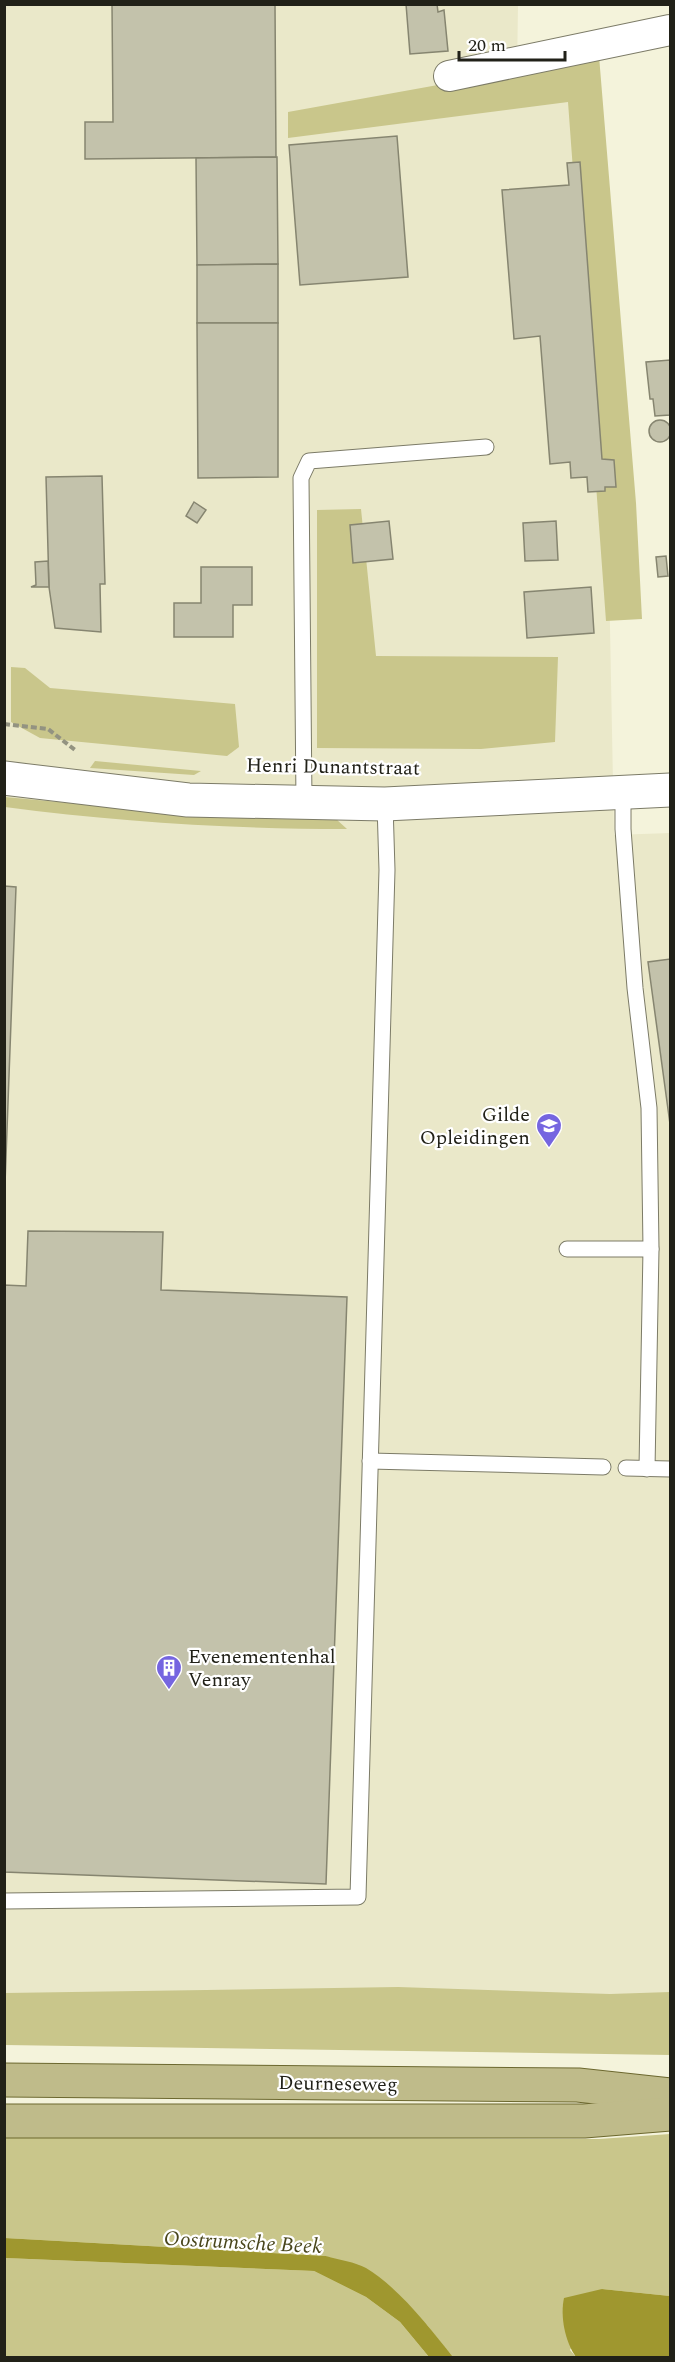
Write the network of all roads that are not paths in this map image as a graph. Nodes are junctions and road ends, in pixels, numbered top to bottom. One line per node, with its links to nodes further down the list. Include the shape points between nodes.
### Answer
1 (670, 30): 2 (street)
2 (449, 76)
3 (486, 447): 7 (lane, via 309,462 301,478)
4 (4, 778): 7 (street, Henri Dunantstraat, via 188,800)
5 (670, 790): 6 (street, Henri Dunantstraat)
6 (623, 793): 8 (street, Henri Dunantstraat); 10 (lane, via 634,976 649,1108)
7 (304, 802): 8 (street, Henri Dunantstraat)
8 (385, 804): 11 (lane, via 387,870)
9 (567, 1249): 10 (lane)
10 (651, 1249): 14 (lane)
11 (370, 1461): 12 (lane); 16 (lane, via 358,1897)
12 (603, 1467)
13 (626, 1468): 14 (lane)
14 (647, 1469): 15 (lane)
15 (670, 1469)
16 (4, 1901)
17 (4, 2080): 18 (main road, Deurneseweg, via 578,2085)
18 (670, 2095)
19 (670, 2114): 20 (main road, Deurneseweg, via 584,2121)
20 (4, 2121)

